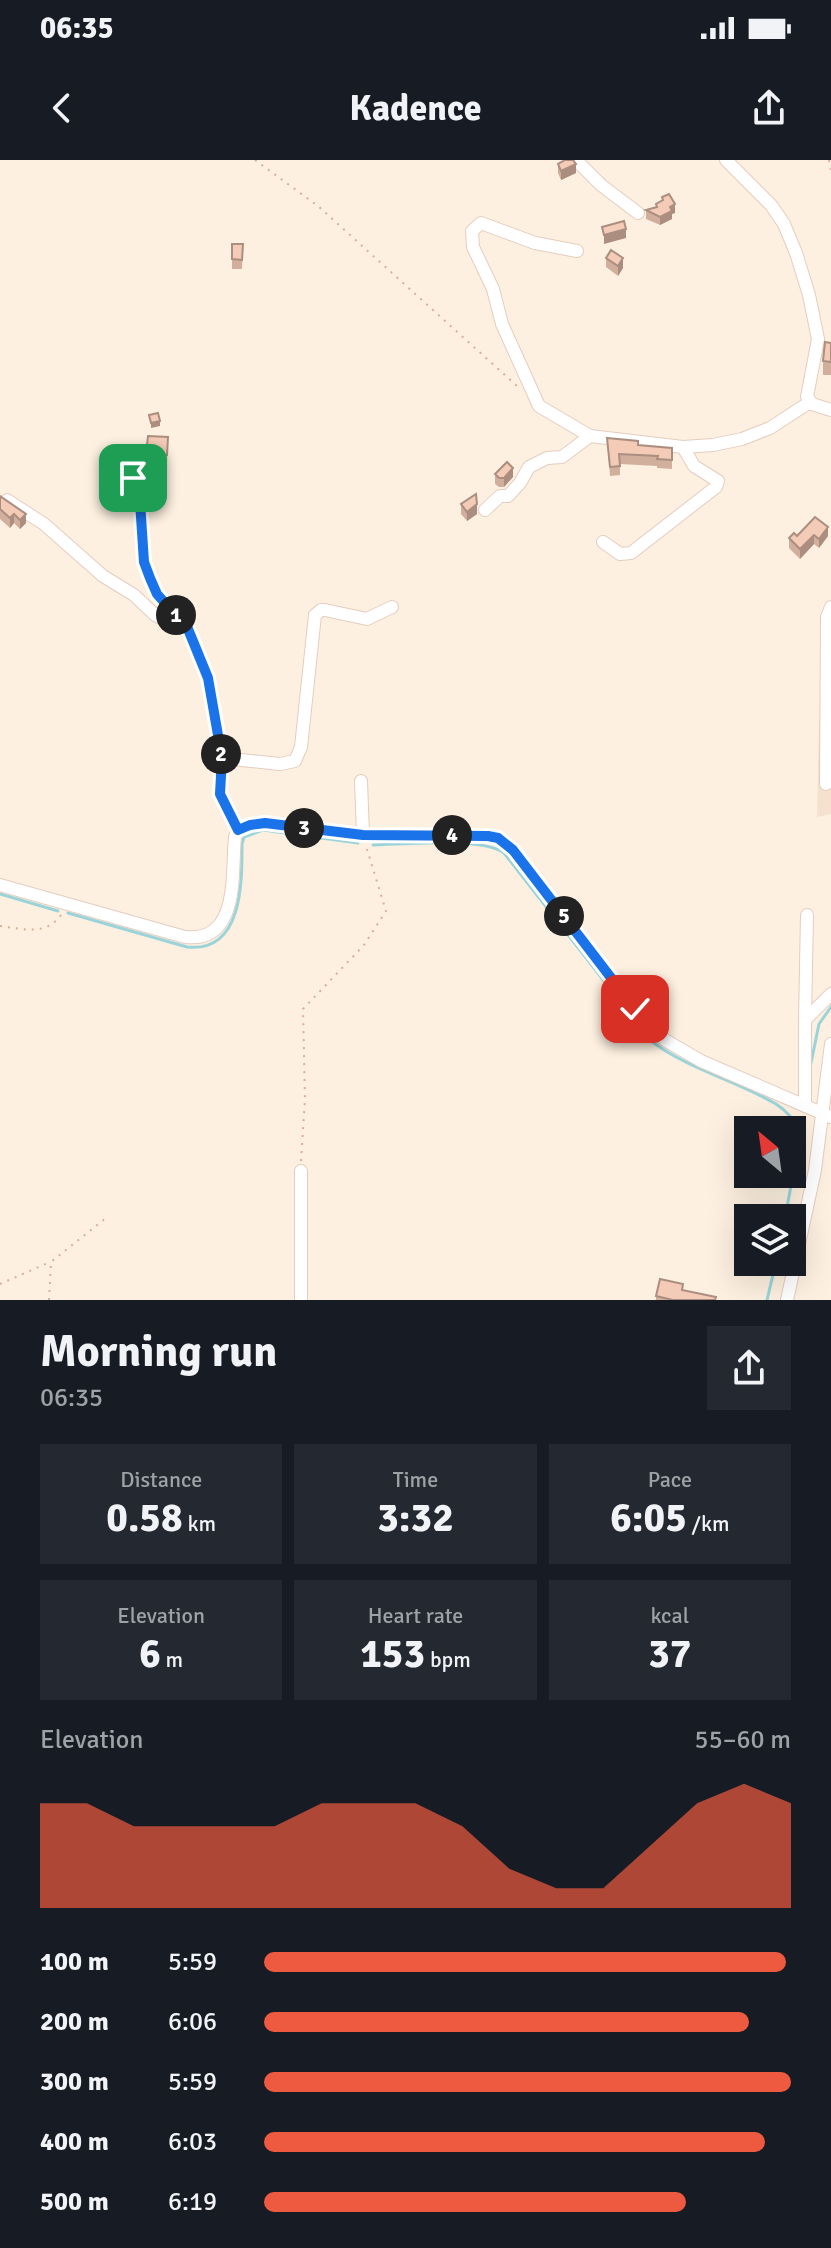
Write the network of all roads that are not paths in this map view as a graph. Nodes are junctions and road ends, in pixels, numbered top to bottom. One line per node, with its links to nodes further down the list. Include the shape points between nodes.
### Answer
1 (576, 160): 3 (street)
2 (726, 160): 5 (street, via 778,214 796,253 818,339 807,392)
3 (638, 213)
4 (577, 251): 7 (street, via 535,243 481,223 472,231 502,324 539,406)
5 (810, 402): 6 (street); 8 (street, via 742,439)
6 (831, 410)
7 (590, 436): 8 (street); 11 (street, via 562,457 529,467 508,496 500,496)
8 (683, 447): 12 (street, via 694,466 718,481 716,487 631,553 620,554)
9 (132, 467): 15 (street, via 147,570 157,594)
10 (7, 500): 15 (street, via 155,615)
11 (485, 510)
12 (603, 542)
13 (392, 607): 16 (street, via 367,619 321,610 315,615 301,747 295,761)
14 (831, 607): 18 (street)
15 (181, 622): 16 (street, via 208,678)
16 (222, 758): 19 (street, via 220,794)
17 (361, 781): 20 (street)
18 (826, 784)
19 (238, 830): 20 (street, via 265,823); 21 (street, via 230,908 202,935 185,937)
20 (363, 835): 26 (street, via 476,835 507,843 653,1030 701,1061)
21 (0, 885)
22 (807, 915): 24 (street)
23 (831, 994): 24 (street)
24 (805, 1020): 26 (street)
25 (831, 1044): 27 (street)
26 (805, 1106): 27 (street)
27 (827, 1115): 30 (street)
28 (301, 1171): 29 (street)
29 (301, 1300)
30 (787, 1300)

